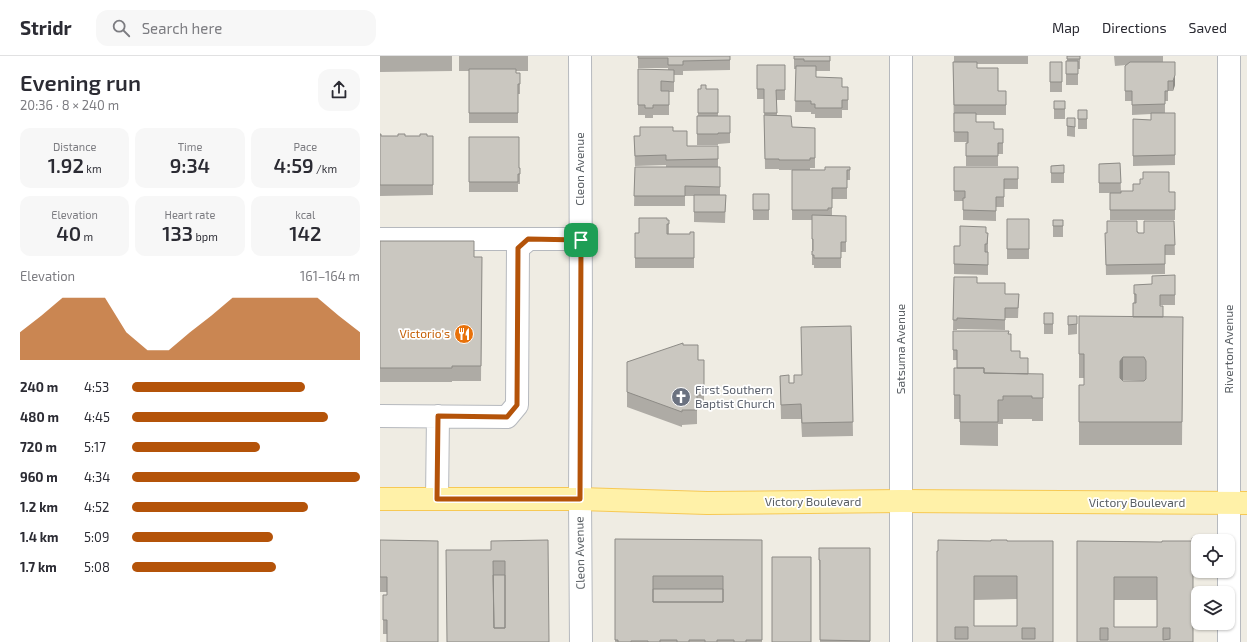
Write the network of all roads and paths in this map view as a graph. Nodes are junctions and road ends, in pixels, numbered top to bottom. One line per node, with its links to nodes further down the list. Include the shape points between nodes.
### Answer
1 (580, 56): 6 (street, Cleon Avenue)
2 (901, 56): 12 (street, Satsuma Avenue)
3 (1229, 56): 13 (street, Riverton Avenue)
4 (380, 239): 5 (street)
5 (528, 239): 6 (street); 8 (street, via 518,248 517,405 507,417)
6 (581, 240): 11 (street, Cleon Avenue)
7 (380, 416): 8 (street)
8 (438, 416): 10 (street)
9 (380, 499): 10 (main road, Victory Boulevard)
10 (437, 499): 11 (main road, Victory Boulevard)
11 (580, 499): 12 (main road, Victory Boulevard, via 707,503); 14 (street, Cleon Avenue)
12 (901, 502): 13 (main road, Victory Boulevard); 15 (street, Satsuma Avenue)
13 (1238, 503): 16 (street, Riverton Avenue)
14 (581, 642)
15 (901, 642)
16 (1228, 642)

